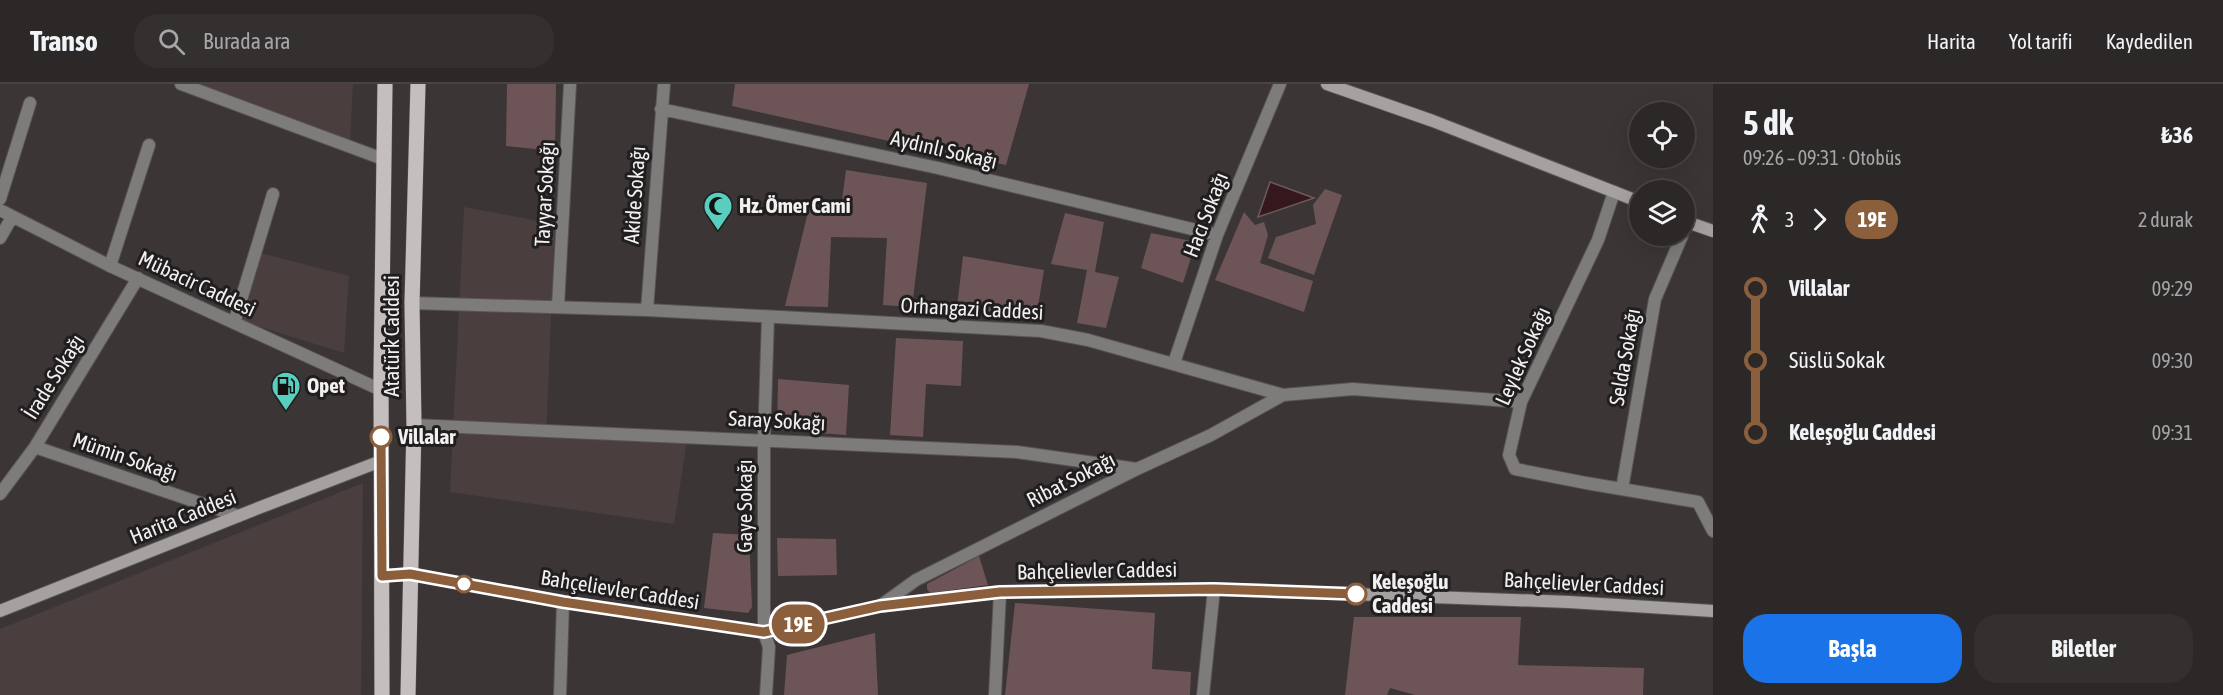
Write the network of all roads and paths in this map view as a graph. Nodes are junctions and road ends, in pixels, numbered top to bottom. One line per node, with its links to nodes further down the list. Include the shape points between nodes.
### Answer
1 (181, 84): 11 (street)
2 (385, 84): 11 (main road, Atatürk Caddesi)
3 (418, 84): 25 (main road, Atatürk Caddesi)
4 (570, 84): 26 (street, Tayyar Sokağı)
5 (664, 84): 9 (street, Akide Sokağı)
6 (1280, 84): 20 (street, Hacı Sokağı)
7 (1328, 84): 12 (main road)
8 (30, 103): 14 (street)
9 (661, 109): 20 (street, Aydınlı Sokağı, via 938,168); 27 (street, Akide Sokağı)
10 (149, 145): 23 (street)
11 (383, 159): 31 (main road, Atatürk Caddesi)
12 (1614, 192): 15 (main road); 33 (street, Leylek Sokağı, via 1598,240)
13 (273, 194): 29 (street)
14 (0, 198)
15 (1629, 198)
16 (0, 210): 17 (street, Mübacir Caddesi)
17 (12, 217): 21 (street); 23 (street, Mübacir Caddesi)
18 (1695, 226): 19 (main road)
19 (1713, 231)
20 (1217, 235): 30 (street, Hacı Sokağı)
21 (0, 238)
22 (1678, 246): 39 (street, Selda Sokağı, via 1655,299)
23 (110, 266): 24 (street, Mübacir Caddesi)
24 (138, 278): 29 (street, Mübacir Caddesi); 36 (street, İrade Sokağı)
25 (412, 303): 26 (street, Orhangazi Caddesi); 34 (main road, Atatürk Caddesi)
26 (558, 306): 27 (street, Orhangazi Caddesi)
27 (647, 310): 28 (street, Orhangazi Caddesi)
28 (768, 316): 30 (street, Orhangazi Caddesi, via 1041,331); 35 (street, Gaye Sokağı)
29 (234, 322): 31 (street, Mübacir Caddesi)
30 (1174, 363): 32 (street, Orhangazi Caddesi)
31 (381, 390): 37 (main road, Atatürk Caddesi)
32 (1283, 395): 33 (street, Orhangazi Caddesi, via 1353,389); 38 (street, Ribat Sokağı, via 1211,435)
33 (1521, 402): 39 (street, Leylek Sokağı, via 1509,455 1515,469)
34 (414, 424): 35 (street, Saray Sokağı); 43 (main road, Atatürk Caddesi)
35 (764, 440): 38 (street, Saray Sokağı, via 1017,452); 51 (street, Gaye Sokağı)
36 (35, 447): 40 (street, İrade Sokağı); 41 (street, Mümin Sokağı)
37 (381, 461): 41 (main road, Harita Caddesi); 44 (main road, Atatürk Caddesi)
38 (1137, 469): 48 (street, Ribat Sokağı, via 916,580)
39 (1622, 489): 42 (street, Leylek Sokağı, via 1698,502)
40 (0, 494)
41 (238, 516): 50 (main road, Harita Caddesi)
42 (1713, 531)
43 (410, 574): 44 (main road, Bahçelievler Caddesi); 47 (main road, Bahçelievler Caddesi); 53 (main road, Atatürk Caddesi)
44 (382, 576): 52 (main road, Atatürk Caddesi)
45 (1214, 589): 46 (main road, Bahçelievler Caddesi); 49 (main road, Bahçelievler Caddesi); 57 (street)
46 (1000, 592): 48 (main road, Bahçelievler Caddesi); 56 (street)
47 (563, 602): 51 (main road, Bahçelievler Caddesi); 54 (street)
48 (880, 606): 51 (main road, Bahçelievler Caddesi)
49 (1713, 610)
50 (0, 611)
51 (764, 632): 55 (street, Gaye Sokağı, via 769,647)
52 (382, 695)
53 (408, 695)
54 (560, 695)
55 (766, 695)
56 (995, 695)
57 (1203, 695)

